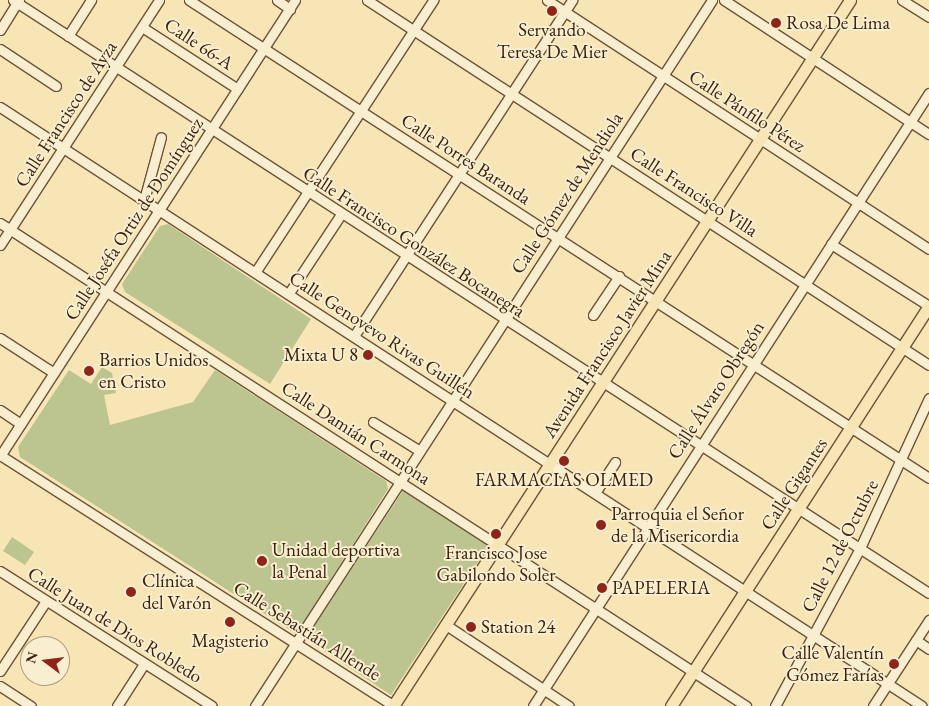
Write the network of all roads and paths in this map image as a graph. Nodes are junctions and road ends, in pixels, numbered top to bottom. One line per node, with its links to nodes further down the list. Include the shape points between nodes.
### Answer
1 (91, 0): 21 (street)
2 (159, 0): 18 (street, Calle Francisco de Ayza)
3 (189, 0): 22 (street, Calle Porres Baranda)
4 (276, 0): 15 (street)
5 (295, 0): 15 (street, Calle Joséfa Ortiz de Domínguez)
6 (367, 0): 20 (street, Calle Francisco Villa)
7 (433, 0): 20 (street)
8 (547, 0): 16 (street, Calle Pánfilo Pérez)
9 (572, 0): 16 (street)
10 (712, 0): 26 (street, Calle Gómez de Mendiola)
11 (724, 0): 24 (street)
12 (850, 0): 24 (main road, Avenida Francisco Javier Mina)
13 (902, 0): 17 (street)
14 (17, 1): 19 (street); 21 (street, Calle Francisco González Bocanegra)
15 (290, 8): 22 (street, Calle Joséfa Ortiz de Domínguez)
16 (564, 11): 26 (street, Calle Pánfilo Pérez); 29 (street)
17 (929, 17)
18 (142, 27): 25 (street, Calle Francisco de Ayza); 28 (street, Calle 66-A)
19 (0, 30)
20 (413, 30): 29 (street, Calle Francisco Villa); 32 (street)
21 (68, 36): 25 (street, Calle Francisco González Bocanegra)
22 (265, 48): 28 (street, Calle Joséfa Ortiz de Domínguez); 32 (street, Calle Porres Baranda)
23 (0, 49): 27 (street)
24 (813, 58): 33 (street); 37 (main road, Avenida Francisco Javier Mina)
25 (117, 68): 34 (street, Calle Francisco González Bocanegra); 38 (street, Calle Francisco de Ayza)
26 (663, 75): 37 (street, Calle Pánfilo Pérez); 39 (street, Calle Gómez de Mendiola)
27 (56, 86)
28 (238, 89): 34 (street, Calle Joséfa Ortiz de Domínguez)
29 (512, 93): 39 (street, Calle Francisco Villa); 40 (street)
30 (929, 93): 33 (street, Calle Álvaro Obregón)
31 (0, 107): 38 (street, Calle Genovevo Rivas Guillén)
32 (361, 110): 40 (street, Calle Porres Baranda); 41 (street)
33 (911, 122): 35 (street); 43 (street, Calle Álvaro Obregón)
34 (211, 129): 41 (street, Calle Francisco González Bocanegra); 44 (street, Calle Joséfa Ortiz de Domínguez)
35 (929, 134)
36 (161, 137): 42 (street)
37 (761, 139): 43 (street, Calle Pánfilo Pérez); 46 (main road, Avenida Francisco Javier Mina)
38 (63, 148): 42 (street, Calle Genovevo Rivas Guillén); 48 (street, Calle Francisco de Ayza)
39 (610, 157): 46 (street, Calle Francisco Villa); 49 (street, Calle Gómez de Mendiola)
40 (459, 173): 49 (street, Calle Porres Baranda); 53 (street)
41 (308, 192): 45 (street, Calle Francisco González Bocanegra); 54 (street)
42 (144, 200): 44 (street, Calle Genovevo Rivas Guillén)
43 (858, 202): 51 (street, Calle Álvaro Obregón); 52 (street, Calle Pánfilo Pérez)
44 (160, 210): 54 (street, Calle Genovevo Rivas Guillén); 57 (street, Calle Joséfa Ortiz de Domínguez)
45 (341, 214): 53 (street, Calle Francisco González Bocanegra); 58 (street)
46 (708, 220): 56 (street, Calle Francisco Villa); 59 (main road, Avenida Francisco Javier Mina)
47 (0, 223): 48 (street, Calle Damián Carmona)
48 (10, 229): 50 (street, Calle Francisco de Ayza); 57 (street, Calle Damián Carmona)
49 (558, 238): 55 (street, Calle Porres Baranda); 62 (street, Calle Gómez de Mendiola)
50 (0, 244)
51 (831, 244): 56 (street, Calle Álvaro Obregón); 60 (street)
52 (929, 249)
53 (406, 256): 62 (street, Calle Francisco González Bocanegra); 63 (street)
54 (256, 272): 58 (street, Calle Genovevo Rivas Guillén)
55 (619, 276): 59 (street, Calle Porres Baranda); 61 (street)
56 (806, 283): 65 (street, Calle Francisco Villa); 66 (street, Calle Álvaro Obregón)
57 (108, 292): 68 (street, Calle Joséfa Ortiz de Domínguez); 83 (street, Calle Damián Carmona)
58 (289, 293): 63 (street, Calle Genovevo Rivas Guillén)
59 (656, 300): 66 (street, Calle Porres Baranda); 69 (main road, Avenida Francisco Javier Mina)
60 (929, 306): 65 (main road, Calle Gigantes)
61 (593, 315)
62 (504, 320): 69 (street, Calle Francisco González Bocanegra); 71 (street, Calle Gómez de Mendiola)
63 (354, 336): 71 (street, Calle Genovevo Rivas Guillén)
64 (0, 338): 68 (street)
65 (903, 348): 67 (street, Calle Francisco Villa); 75 (main road, Calle Gigantes)
66 (753, 363): 75 (street, Calle Porres Baranda); 76 (street, Calle Álvaro Obregón)
67 (929, 365)
68 (54, 373): 74 (street, Calle Joséfa Ortiz de Domínguez)
69 (603, 383): 76 (street, Calle Francisco González Bocanegra); 81 (main road, Avenida Francisco Javier Mina)
70 (929, 398): 79 (street, Calle 12 de Octubre)
71 (452, 400): 77 (street, Calle Gómez de Mendiola); 81 (street, Calle Genovevo Rivas Guillén)
72 (0, 410): 74 (street)
73 (374, 422): 77 (street)
74 (21, 424): 78 (street, Calle Joséfa Ortiz de Domínguez)
75 (851, 428): 79 (street, Calle Porres Baranda); 85 (main road, Calle Gigantes)
76 (699, 446): 85 (street, Calle Francisco González Bocanegra); 86 (street, Calle Álvaro Obregón)
77 (420, 451): 83 (street, Calle Gómez de Mendiola)
78 (0, 455): 98 (street, Calle Sebastián Allende)
79 (900, 460): 82 (street, Calle Porres Baranda); 88 (street, Calle 12 de Octubre)
80 (615, 462): 84 (street)
81 (550, 464): 84 (street, Calle Genovevo Rivas Guillén); 87 (main road, Avenida Francisco Javier Mina)
82 (929, 478)
83 (400, 481): 87 (street, Calle Damián Carmona); 98 (street, Calle Gómez de Mendiola)
84 (595, 493): 86 (street, Calle Genovevo Rivas Guillén)
85 (798, 510): 88 (street, Calle Francisco González Bocanegra); 90 (main road, Calle Gigantes)
86 (648, 527): 90 (street, Calle Genovevo Rivas Guillén); 93 (street, Calle Álvaro Obregón)
87 (498, 544): 93 (street, Calle Damián Carmona); 95 (main road, Avenida Francisco Javier Mina)
88 (860, 548): 91 (street, Calle Francisco González Bocanegra); 96 (street, Calle 12 de Octubre)
89 (0, 571): 92 (street, Calle Juan de Dios Robledo)
90 (745, 591): 96 (street, Calle Genovevo Rivas Guillén); 102 (main road, Calle Gigantes)
91 (929, 594)
92 (46, 601): 100 (street, Calle Juan de Dios Robledo); 101 (street)
93 (595, 609): 102 (street, Calle Damián Carmona); 105 (street, Calle Álvaro Obregón)
94 (929, 620): 97 (street)
95 (446, 625): 105 (street); 110 (main road, Avenida Francisco Javier Mina)
96 (813, 635): 103 (street, Calle Genovevo Rivas Guillén); 115 (street, Calle 12 de Octubre)
97 (916, 640): 99 (street); 103 (street)
98 (296, 644): 109 (street, Calle Gómez de Mendiola); 110 (street, Calle Sebastián Allende)
99 (929, 649)
100 (144, 664): 107 (street); 108 (street, Calle Juan de Dios Robledo)
101 (0, 672)
102 (693, 672): 113 (main road, Calle Gigantes); 114 (street, Calle Damián Carmona)
103 (888, 684): 116 (street); 117 (street, Calle Genovevo Rivas Guillén)
104 (0, 686): 106 (street)
105 (544, 689): 111 (street, Calle Álvaro Obregón); 112 (street)
106 (31, 706)
107 (117, 706)
108 (212, 706)
109 (255, 706)
110 (394, 706)
111 (533, 706)
112 (569, 706)
113 (671, 706)
114 (746, 706)
115 (774, 706)
116 (873, 706)
117 (922, 706)

